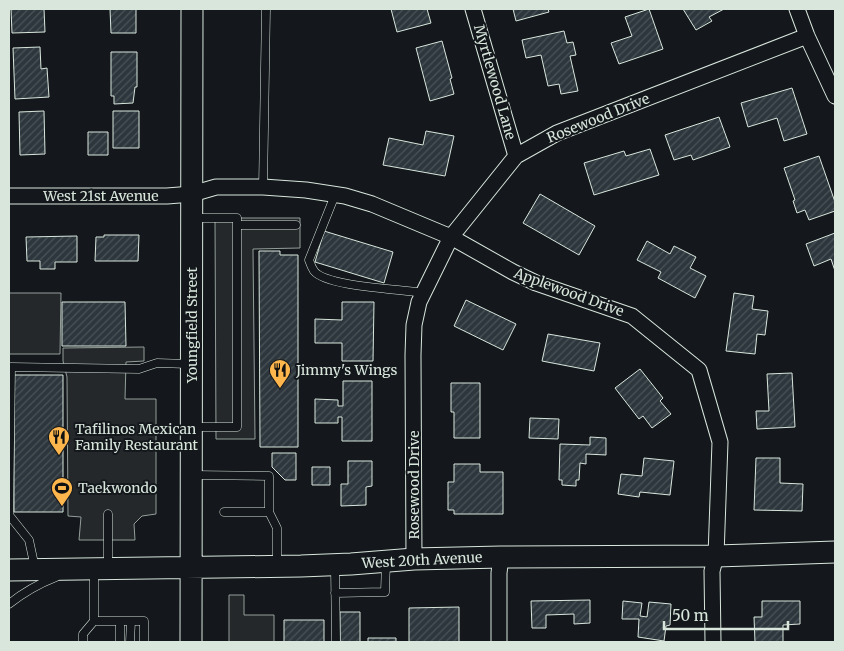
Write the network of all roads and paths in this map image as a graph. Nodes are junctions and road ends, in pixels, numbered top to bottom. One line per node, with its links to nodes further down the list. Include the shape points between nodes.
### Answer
1 (192, 9): 9 (street, Youngfield Street)
2 (266, 9): 8 (lane)
3 (473, 9): 7 (street, Myrtlewood Lane)
4 (797, 9): 5 (street)
5 (807, 36): 6 (street); 7 (street, Rosewood Drive, via 557,134)
6 (835, 96)
7 (516, 156): 15 (street, Rosewood Drive)
8 (263, 186): 9 (street, Applewood Drive, via 216,187); 10 (street, Applewood Drive)
9 (192, 194): 11 (street, West 21st Avenue); 12 (street, Youngfield Street)
10 (335, 195): 15 (street, Applewood Drive, via 372,204); 16 (lane, via 309,260 314,272 327,279 365,287)
11 (9, 196)
12 (192, 218): 13 (lane, via 238,218); 17 (street, Youngfield Street)
13 (238, 225): 14 (lane); 18 (lane, via 238,427)
14 (296, 225)
15 (450, 236): 16 (street, Rosewood Drive); 25 (street, Applewood Drive, via 536,283 632,316 699,370 720,442)
16 (424, 293): 26 (street, Rosewood Drive, via 414,325)
17 (191, 364): 18 (street, Youngfield Street); 33 (lane, via 157,363 140,369 11,367 9,515 29,540)
18 (191, 426): 19 (street, Youngfield Street)
19 (191, 476): 21 (lane, via 269,476); 29 (street, Youngfield Street)
20 (224, 512): 21 (lane)
21 (269, 512): 30 (lane, via 277,528)
22 (108, 514): 31 (lane)
23 (835, 552): 25 (street, West 20th Avenue)
24 (501, 556): 25 (street, West 20th Avenue); 26 (street, West 20th Avenue); 45 (street)
25 (716, 556): 46 (street, Applewood Drive, via 712,571)
26 (414, 559): 27 (street, West 20th Avenue)
27 (386, 562): 28 (street, West 20th Avenue); 34 (lane, via 385,592)
28 (335, 564): 30 (street, West 20th Avenue); 34 (lane)
29 (191, 566): 30 (street, West 20th Avenue); 31 (street, West 20th Avenue); 43 (street, Youngfield Street)
30 (277, 566)
31 (96, 569): 33 (street, West 20th Avenue); 35 (lane, via 41,583); 36 (lane)
32 (9, 570): 33 (street, West 20th Avenue)
33 (36, 570)
34 (335, 593): 44 (lane)
35 (9, 604)
36 (94, 621): 37 (lane); 39 (lane, via 83,634)
37 (120, 621): 38 (lane); 40 (lane)
38 (130, 621): 41 (lane); 42 (lane, via 144,621)
39 (83, 642)
40 (120, 642)
41 (130, 642)
42 (144, 642)
43 (191, 642)
44 (336, 642)
45 (499, 642)
46 (713, 642)

